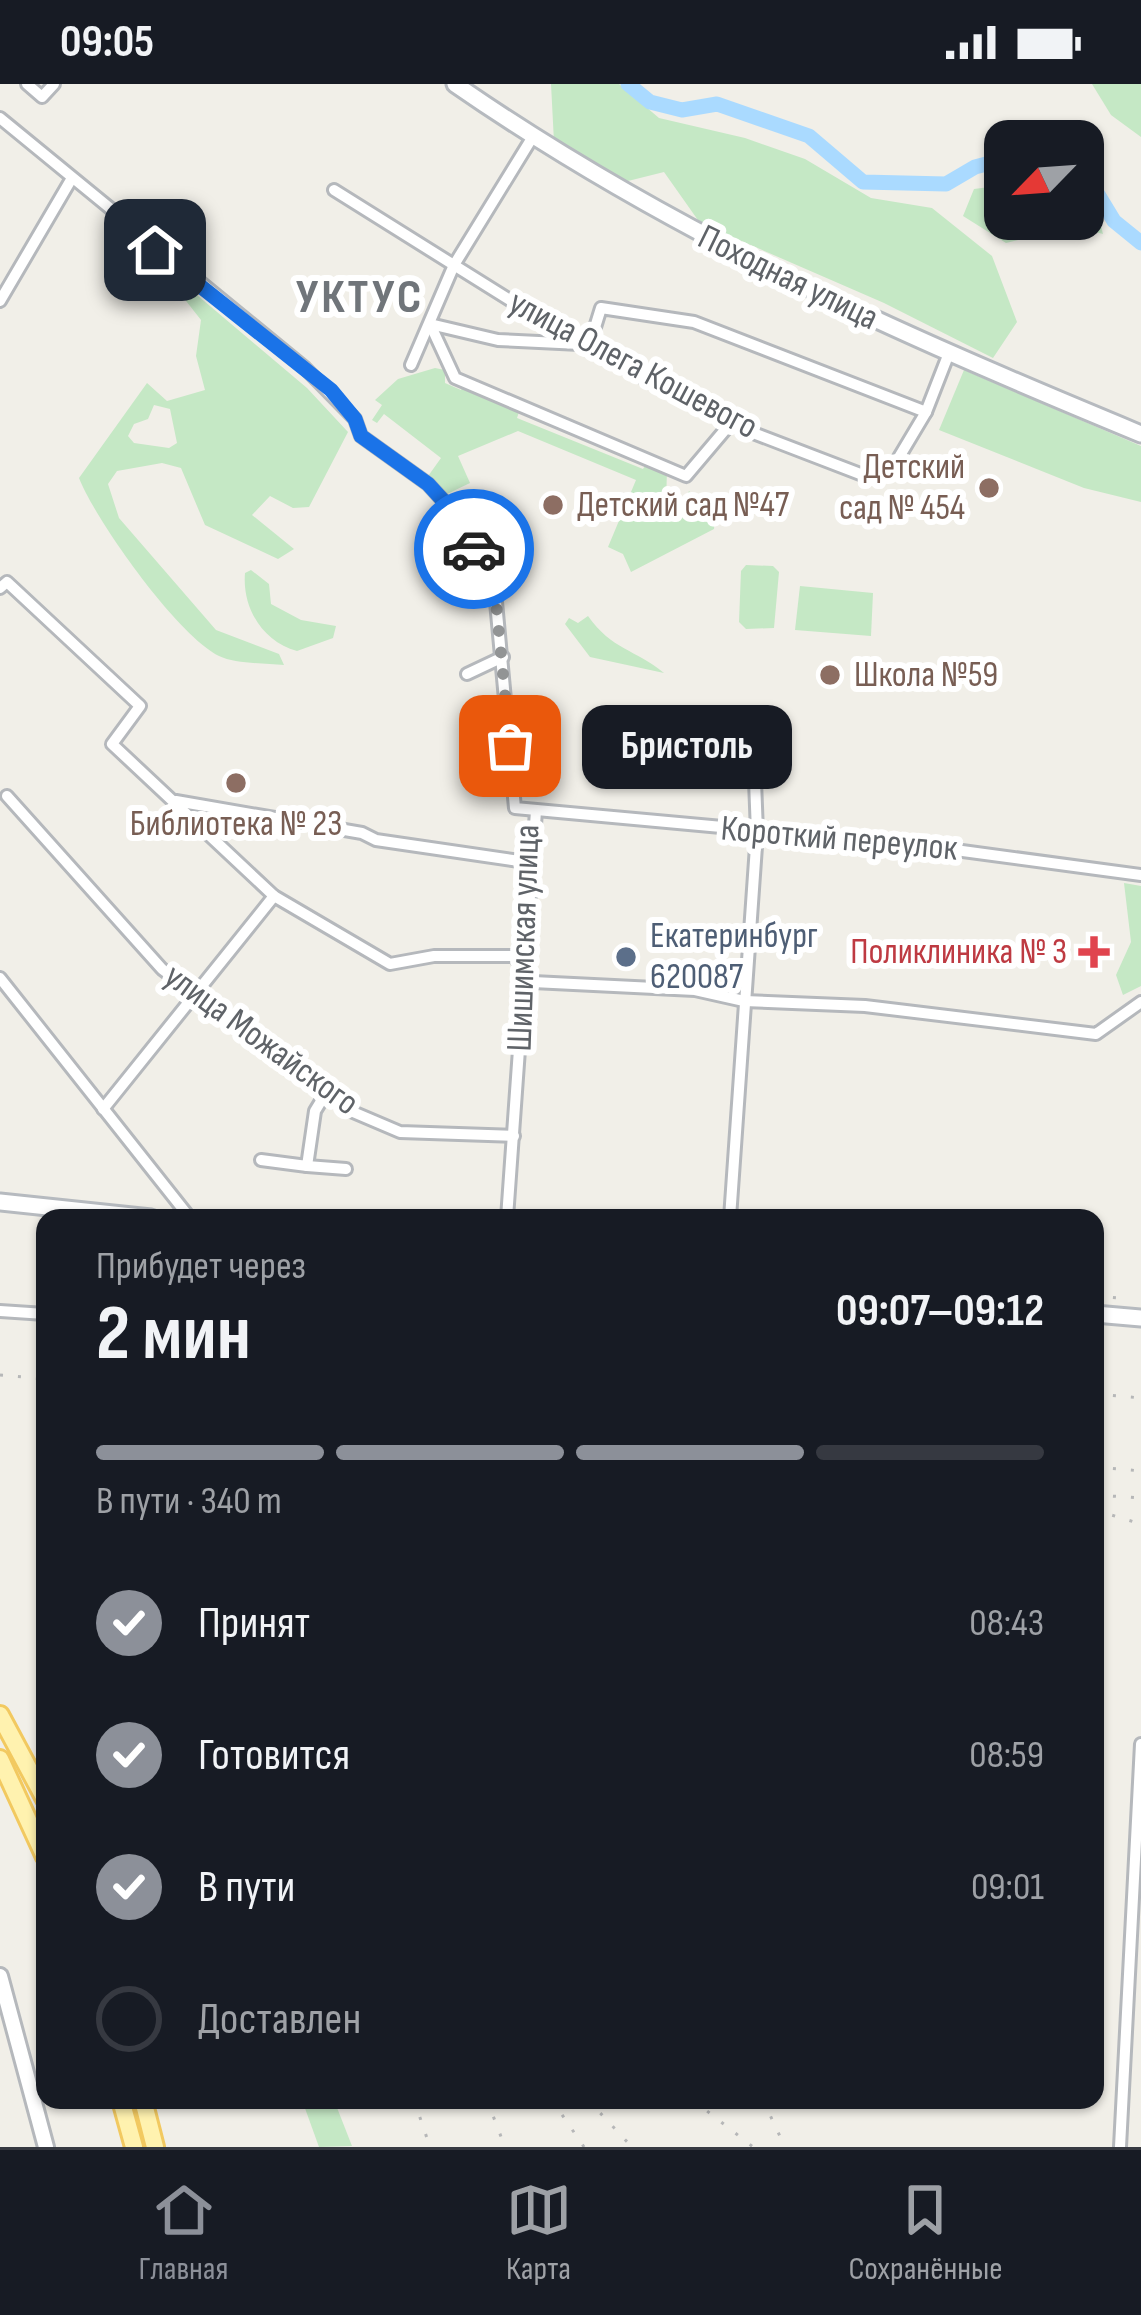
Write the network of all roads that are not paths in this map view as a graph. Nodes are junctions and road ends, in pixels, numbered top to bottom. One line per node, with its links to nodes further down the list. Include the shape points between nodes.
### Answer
1 (27, 84): 2 (street, via 42,97)
2 (54, 84)
3 (454, 84): 5 (main road, Походная улица)
4 (0, 118): 6 (street)
5 (532, 138): 8 (street); 12 (main road, Походная улица, via 769,273)
6 (72, 178): 9 (street); 18 (street, Шишимская улица, via 305,368 355,419 361,436 450,508 496,602)
7 (334, 190): 8 (street, улица Олега Кошевого)
8 (454, 265): 10 (street); 11 (street, улица Олега Кошевого)
9 (0, 301)
10 (430, 324): 11 (street, via 498,340); 13 (street); 15 (street, via 455,378 686,476)
11 (580, 344): 14 (street, via 592,337 601,308 694,322); 15 (street, улица Олега Кошевого)
12 (949, 353): 14 (street, улица Олега Кошевого); 16 (main road, Походная улица)
13 (412, 364)
14 (926, 412): 15 (street, улица Олега Кошевого, via 890,474 868,477)
15 (730, 424)
16 (1141, 434)
17 (0, 588): 22 (street, via 7,582 140,706 112,744)
18 (503, 657): 19 (street); 23 (street, Шишимская улица, via 515,808)
19 (467, 674)
20 (754, 755): 24 (street)
21 (8, 796): 30 (street, улица Можайского)
22 (173, 801): 25 (street); 27 (street)
23 (536, 811): 24 (street, Короткий переулок); 25 (street, Шишимская улица)
24 (757, 832): 26 (street, Короткий переулок); 31 (street)
25 (533, 863): 28 (street, Шишимская улица)
26 (1141, 875)
27 (274, 896): 28 (street, via 390,964 514,956); 30 (street)
28 (525, 970): 31 (street, via 533,982 695,990); 35 (street, Шишимская улица)
29 (0, 978): 34 (street)
30 (191, 994): 33 (street, улица Можайского); 34 (street)
31 (744, 1001): 32 (street, via 886,1008 1096,1034); 43 (street)
32 (1141, 1002)
33 (326, 1093): 35 (street, улица Можайского, via 400,1132); 37 (street, via 314,1111)
34 (103, 1109): 41 (street)
35 (514, 1136): 42 (street, Шишимская улица)
36 (262, 1160): 37 (street)
37 (307, 1166): 38 (street)
38 (346, 1169)
39 (0, 1202): 40 (main road)
40 (66, 1209)
41 (183, 1209)
42 (508, 1209)
43 (731, 1209)
44 (0, 1311): 45 (street)
45 (36, 1313)
46 (1104, 1315): 47 (main road)
47 (1141, 1318)
48 (0, 1714): 51 (main road)
49 (1141, 1744): 59 (street)
50 (0, 1759): 52 (main road)
51 (36, 1782)
52 (36, 1837)
53 (0, 1976): 56 (street)
54 (124, 2109): 57 (main road)
55 (145, 2109): 58 (main road)
56 (46, 2147)
57 (134, 2147)
58 (155, 2147)
59 (1120, 2147)

